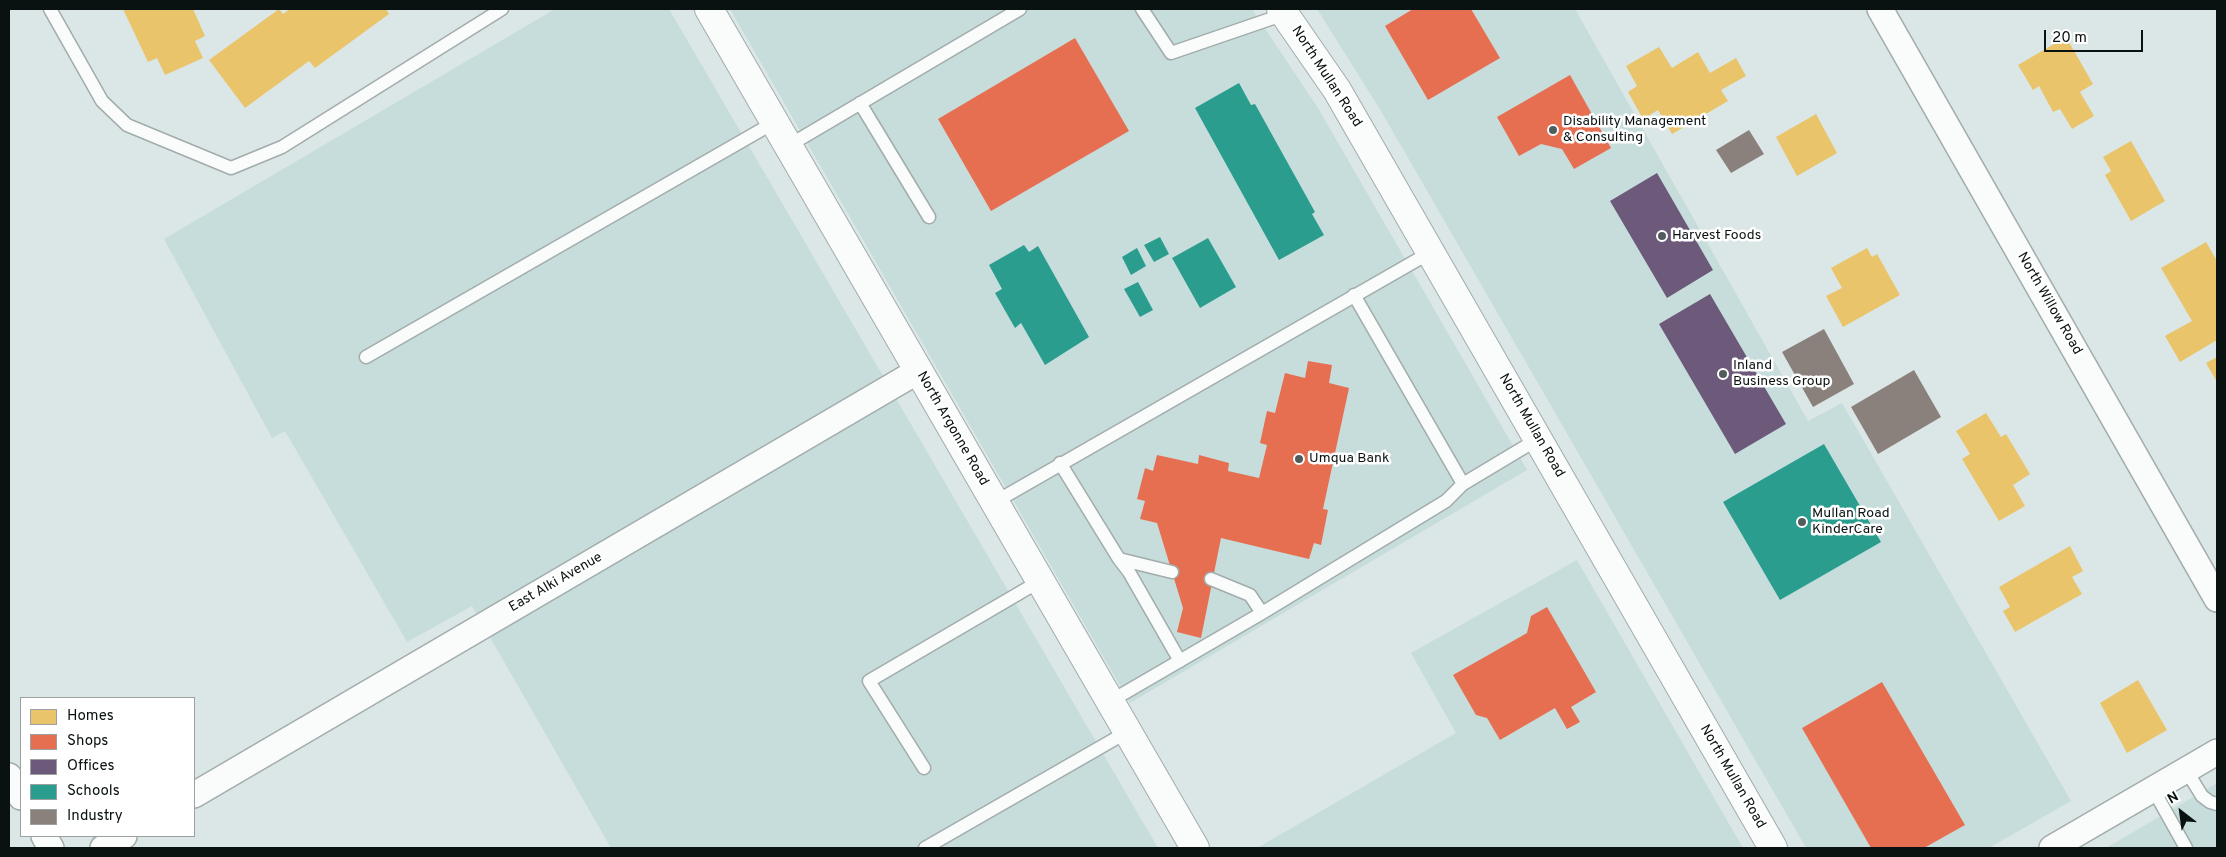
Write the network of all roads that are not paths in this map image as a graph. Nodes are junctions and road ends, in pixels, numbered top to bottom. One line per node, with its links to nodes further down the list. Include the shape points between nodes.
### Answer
1 (50, 9): 2 (lane, via 102,102 127,125 231,168 282,147)
2 (502, 9)
3 (709, 9): 9 (main road, North Argonne Road)
4 (1020, 9): 8 (lane)
5 (1142, 9): 7 (lane, via 1171,53)
6 (1880, 9): 24 (street, North Willow Road)
7 (1283, 11): 12 (main road, North Mullan Road, via 1337,90)
8 (860, 103): 10 (lane); 11 (lane)
9 (775, 122): 10 (main road, North Argonne Road); 14 (lane)
10 (788, 146): 15 (main road, North Argonne Road)
11 (929, 217)
12 (1431, 252): 13 (lane); 16 (main road, North Mullan Road)
13 (1354, 295): 17 (lane); 18 (lane)
14 (366, 357)
15 (918, 370): 19 (main road, North Argonne Road); 34 (street, East Alki Avenue)
16 (1538, 439): 18 (lane); 44 (main road, North Mullan Road)
17 (1060, 463): 19 (lane); 20 (lane)
18 (1463, 484): 25 (lane, via 1446,501)
19 (995, 502): 23 (main road, North Argonne Road)
20 (1119, 559): 21 (lane); 26 (lane)
21 (1172, 572)
22 (1212, 579): 25 (lane, via 1250,595)
23 (1040, 581): 27 (main road, North Argonne Road); 30 (lane, via 869,682)
24 (2217, 599)
25 (1262, 613): 26 (lane)
26 (1180, 661): 27 (lane)
27 (1109, 702): 28 (main road, North Argonne Road)
28 (1127, 732): 42 (lane); 43 (main road, North Argonne Road)
29 (2217, 752): 31 (street)
30 (924, 768)
31 (2186, 770): 33 (street); 36 (lane, via 2202,796)
32 (9, 776): 35 (street)
33 (2152, 789): 39 (street); 45 (lane)
34 (195, 794)
35 (20, 795)
36 (2217, 804)
37 (45, 837): 40 (street)
38 (122, 837): 41 (street)
39 (2056, 847)
40 (51, 848)
41 (103, 848)
42 (926, 848)
43 (1195, 848)
44 (1773, 848)
45 (2186, 848)

